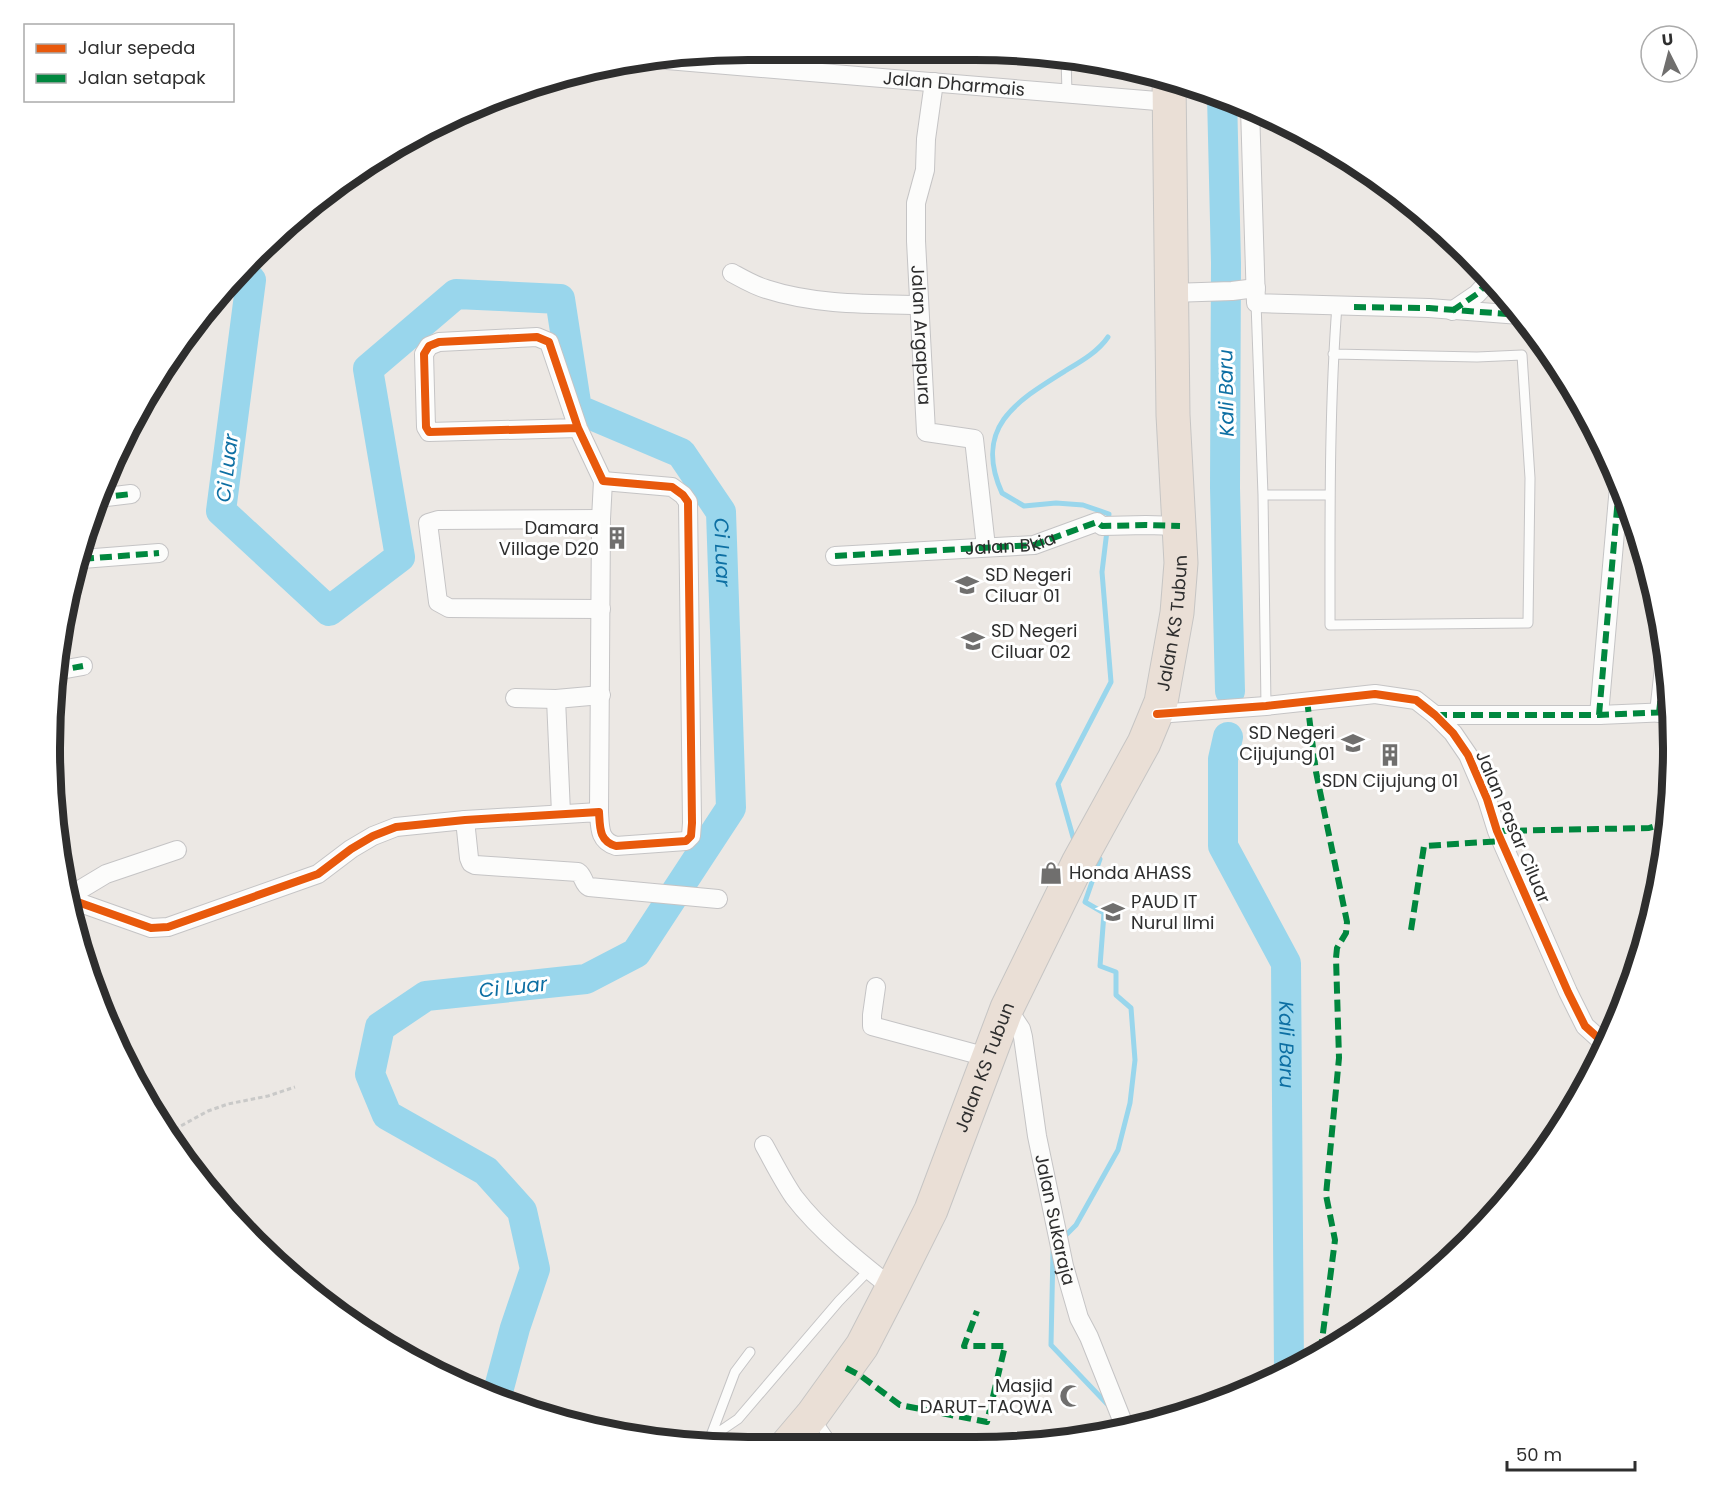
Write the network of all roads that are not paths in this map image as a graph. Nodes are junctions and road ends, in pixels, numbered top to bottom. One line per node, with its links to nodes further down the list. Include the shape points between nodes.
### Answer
1 (796, 60): 4 (lane)
2 (694, 62): 4 (street, Jalan Dharmais)
3 (1067, 66): 7 (lane)
4 (795, 70): 5 (street, Jalan Dharmais)
5 (934, 82): 7 (street, Jalan Dharmais); 13 (street, Jalan Argapura, via 925,170 916,204)
6 (1169, 91): 7 (street, Jalan Dharmais); 11 (highway, Jalan KS Tubun)
7 (1068, 94)
8 (1250, 118): 12 (street)
9 (732, 273): 13 (street, via 765,289 798,297)
10 (1484, 286): 15 (street)
11 (1180, 293): 12 (street, via 1232,291); 26 (highway, Jalan KS Tubun, via 1173,416)
12 (1256, 296): 14 (street); 21 (lane)
13 (919, 305): 27 (street, Jalan Argapura, via 926,432 974,439)
14 (1337, 305): 15 (street); 17 (lane)
15 (1452, 311): 16 (street)
16 (1508, 314)
17 (1333, 354): 22 (lane); 22 (lane, via 1522,355 1530,478 1528,623 1330,625)
18 (578, 428): 18 (street, via 545,339 439,342 429,346 424,354 429,432); 19 (street)
19 (603, 481): 25 (street); 42 (street, via 672,487 688,502 691,836 686,841 616,846 600,834)
20 (131, 494): 23 (street)
21 (1263, 495): 22 (lane); 37 (lane)
22 (1330, 495)
23 (108, 497)
24 (1617, 503): 41 (street)
25 (601, 519): 31 (street); 31 (street, via 428,523 438,602 449,608)
26 (1180, 526): 27 (street, Jalan Bkia, via 1102,526 1096,522 1034,545); 39 (highway, Jalan KS Tubun, via 1177,613)
27 (986, 548): 29 (street, Jalan Bkia)
28 (159, 553): 30 (street)
29 (835, 556)
30 (87, 559)
31 (601, 609): 34 (street)
32 (83, 666): 33 (street)
33 (65, 669)
34 (601, 695): 36 (street); 42 (street)
35 (515, 698): 36 (street)
36 (556, 699): 43 (street)
37 (1266, 706): 39 (street, Jalan Pasar Ciluar); 40 (street, Jalan Pasar Ciluar, via 1375,694 1416,700)
38 (1662, 712): 41 (street)
39 (1157, 714): 50 (highway, Jalan KS Tubun)
40 (1435, 715): 41 (street); 51 (street, Jalan Pasar Ciluar, via 1468,755 1568,992 1585,1026)
41 (1599, 715)
42 (599, 812): 43 (street)
43 (561, 813): 44 (street)
44 (465, 820): 47 (street, via 396,827 351,849 318,874 168,927 151,928); 48 (street, via 471,863 475,865 578,872 589,887)
45 (177, 850): 46 (street, via 106,874)
46 (76, 894)
47 (77, 899)
48 (718, 899)
49 (876, 987): 52 (street, via 873,1026)
50 (1007, 1008): 52 (highway, Jalan KS Tubun); 57 (street, Jalan Sukaraja, via 1023,1037 1037,1136 1064,1266 1079,1318)
51 (1599, 1038)
52 (987, 1057): 54 (highway, Jalan KS Tubun, via 931,1210)
53 (764, 1145): 54 (street, via 797,1200 828,1234)
54 (881, 1279): 56 (highway, Jalan KS Tubun, via 862,1346); 59 (lane, via 839,1301 738,1419)
55 (750, 1352): 58 (lane, via 735,1372)
56 (813, 1414): 60 (highway, Jalan KS Tubun); 61 (lane)
57 (1122, 1421)
58 (710, 1436)
59 (714, 1436)
60 (793, 1437)
61 (828, 1437)

